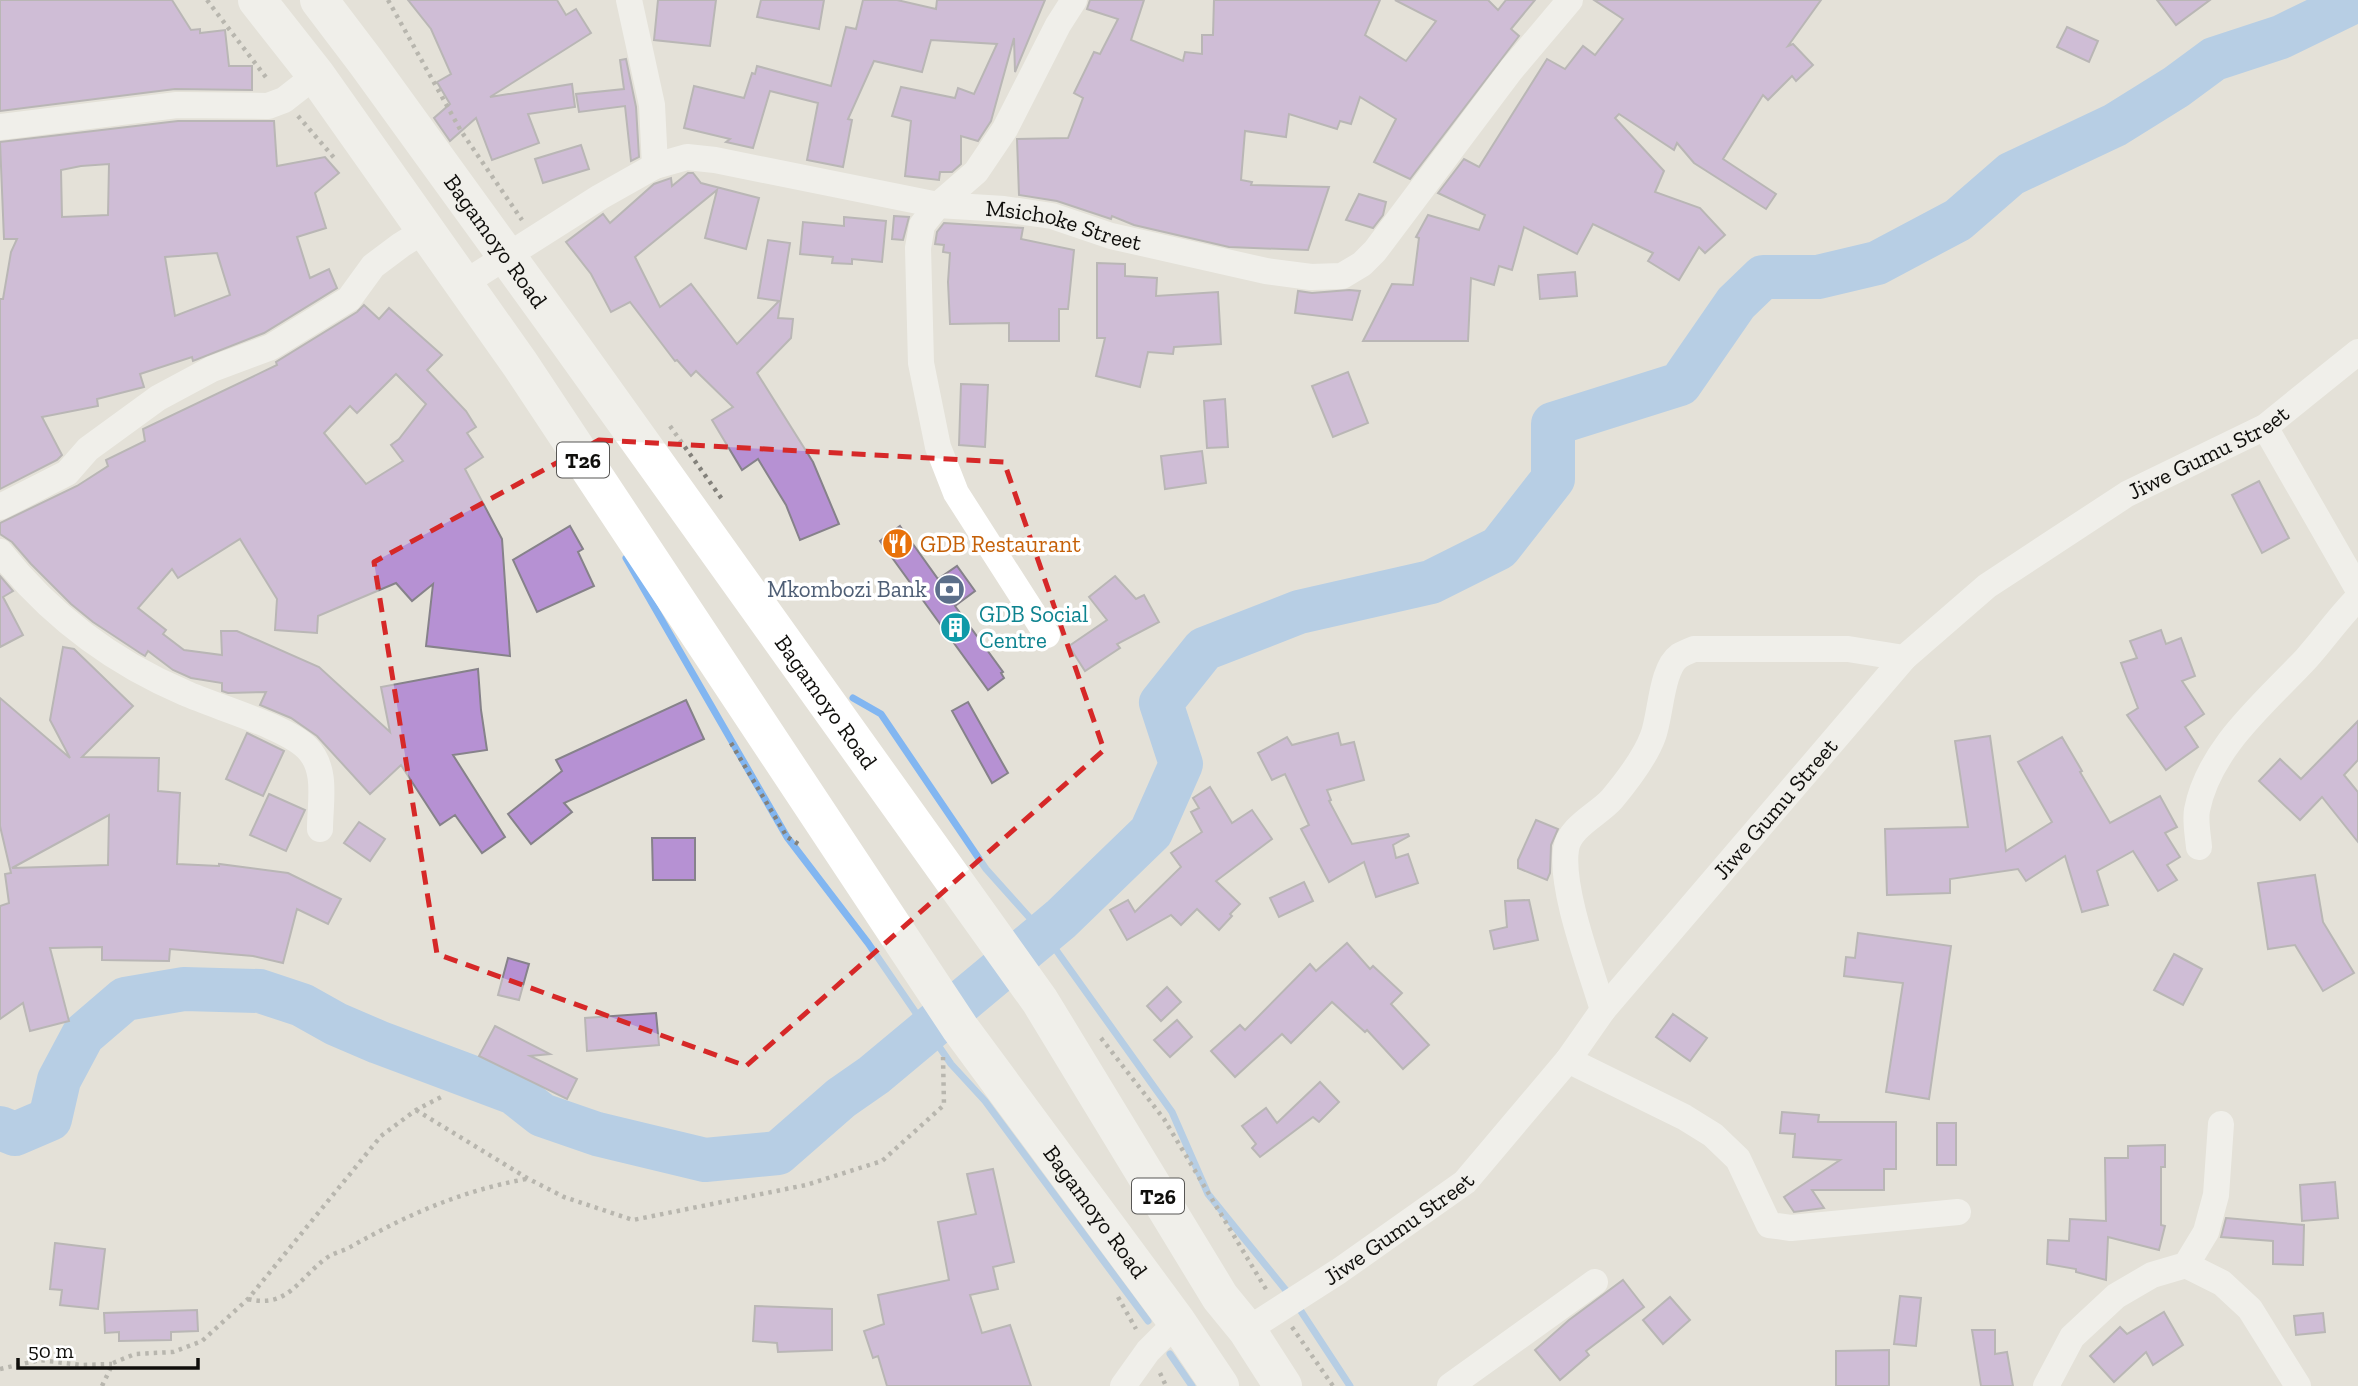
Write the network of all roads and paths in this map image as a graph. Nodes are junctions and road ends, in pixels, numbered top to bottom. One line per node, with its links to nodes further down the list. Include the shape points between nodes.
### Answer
1 (257, 0): 6 (highway, Bagamoyo Road / T26)
2 (319, 0): 11 (highway, Bagamoyo Road / T26)
3 (629, 0): 8 (street, via 652,105)
4 (1074, 0): 9 (street, via 1005,130 976,172)
5 (1570, 0): 9 (street, Msichoke Street, via 1511,70 1376,251 1342,276 1266,271 1111,236 1052,216)
6 (316, 75): 7 (street, via 284,100 268,106 177,105); 10 (highway, Bagamoyo Road / T26)
7 (0, 127)
8 (655, 166): 9 (street, Msichoke Street, via 687,157 715,160); 11 (street, Msichoke Street)
9 (938, 205): 19 (street, via 922,225 918,248 920,363 938,447 956,493)
10 (425, 230): 12 (highway, Bagamoyo Road / T26); 15 (street, via 373,266 349,299 271,347 212,369 158,398 88,449 67,473)
11 (506, 256): 12 (street, Msichoke Street); 37 (highway, Bagamoyo Road / T26, via 1040,1001 1220,1297)
12 (463, 284): 24 (highway, Bagamoyo Road / T26)
13 (2358, 352): 14 (street, Jiwe Gumu Street)
14 (2265, 427): 17 (street); 20 (street, Jiwe Gumu Street, via 2127,494 1987,586)
15 (0, 507)
16 (0, 552): 21 (street, via 59,615 101,648 184,693 289,734 306,748 321,774)
17 (2358, 589)
18 (2358, 598): 22 (street, via 2236,732 2206,781 2196,812)
19 (1047, 635)
20 (1904, 657): 23 (street, Jiwe Gumu Street); 23 (street, via 1848,649 1694,649 1677,657 1667,673 1653,737 1643,754 1611,801 1566,845 1564,867)
21 (320, 830)
22 (2199, 847)
23 (1603, 1010): 25 (street, Jiwe Gumu Street)
24 (972, 1044): 30 (path, via 943,1049 944,1105 882,1161 806,1185 633,1220 564,1197); 36 (highway, Bagamoyo Road / T26)
25 (1568, 1060): 31 (street, via 1713,1135 1738,1159 1769,1225 1791,1228); 35 (street, Jiwe Gumu Street, via 1465,1182)
26 (444, 1095): 27 (path)
27 (416, 1110): 30 (path); 34 (path, via 381,1136)
28 (1164, 1119): 35 (path)
29 (2221, 1124): 32 (street, via 2216,1195 2206,1232)
30 (527, 1178): 34 (path, via 449,1198 329,1256 285,1295 273,1301)
31 (1958, 1212)
32 (2186, 1265): 46 (street, via 2152,1275 2116,1296 2072,1337); 47 (street, via 2222,1283 2250,1310)
33 (1595, 1282): 45 (street)
34 (248, 1299): 38 (path, via 202,1341 173,1352 135,1354)
35 (1280, 1310): 37 (street, Jiwe Gumu Street); 44 (path)
36 (1177, 1322): 41 (street); 42 (highway, Bagamoyo Road / T26)
37 (1247, 1330): 43 (highway, Bagamoyo Road / T26)
38 (113, 1363): 39 (path, via 40,1360); 40 (path)
39 (0, 1369)
40 (102, 1386)
41 (1123, 1386)
42 (1220, 1386)
43 (1283, 1386)
44 (1333, 1386)
45 (1450, 1386)
46 (2046, 1386)
47 (2298, 1386)

